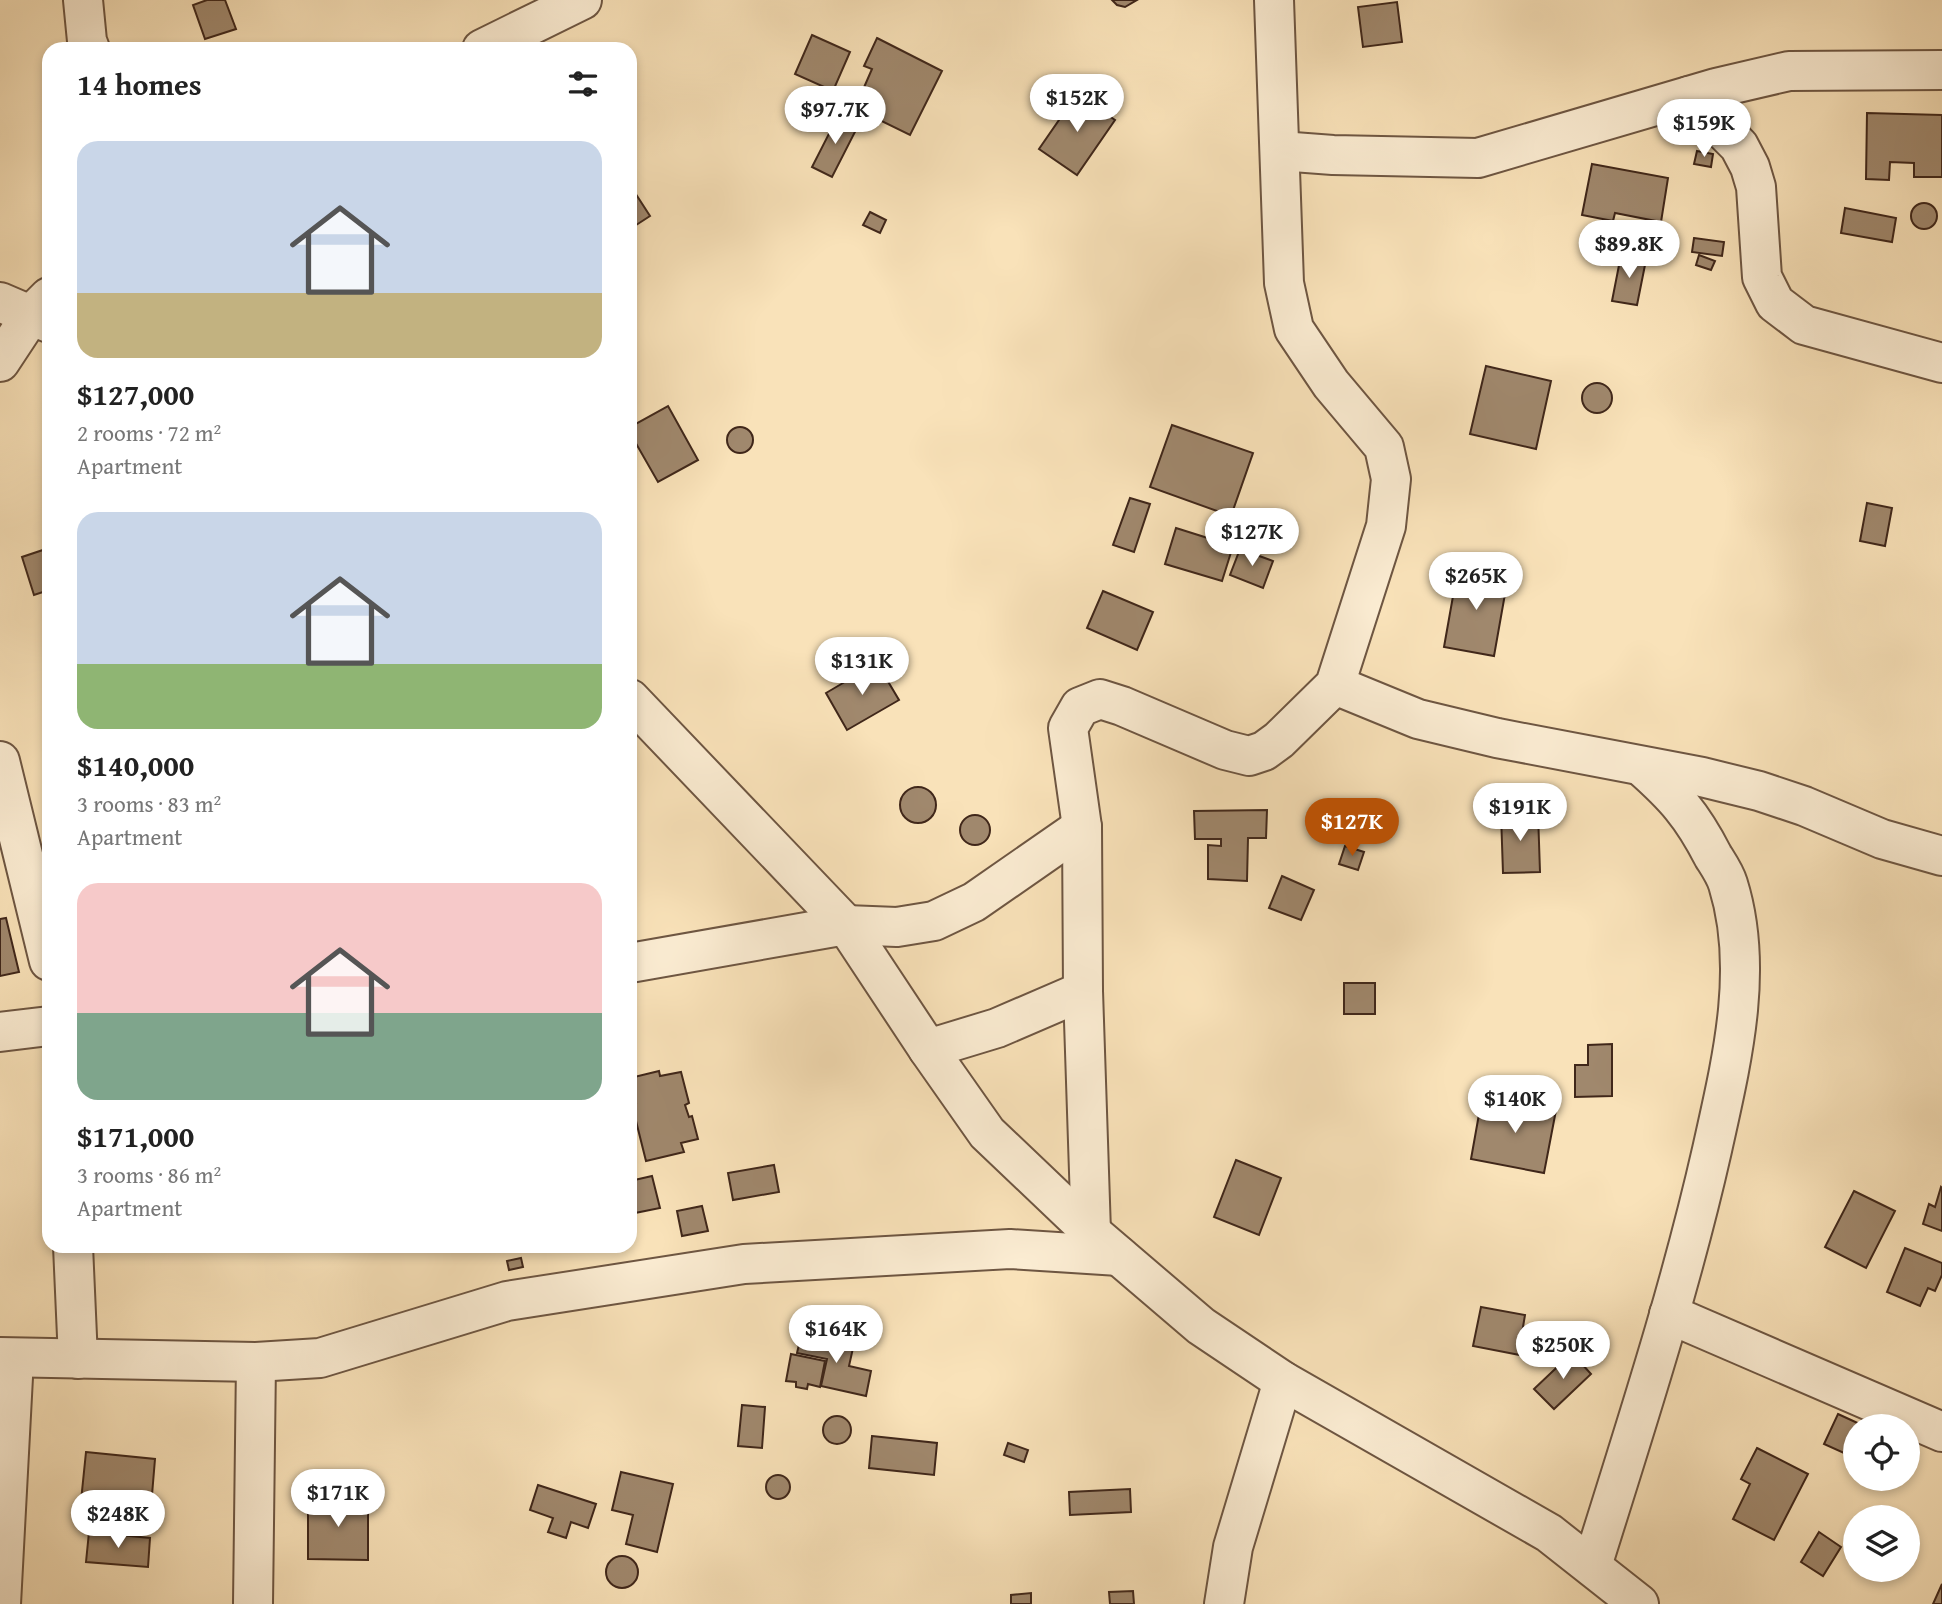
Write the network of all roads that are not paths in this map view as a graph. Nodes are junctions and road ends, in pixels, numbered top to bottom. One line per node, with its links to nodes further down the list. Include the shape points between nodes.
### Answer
1 (83, 0): 4 (street)
2 (582, 0): 5 (street)
3 (1274, 0): 8 (street)
4 (87, 42)
5 (496, 42)
6 (1942, 70): 7 (street, via 1789,71)
7 (1689, 96): 8 (street, via 1478,158); 11 (street, via 1739,146 1750,167 1756,187 1762,277 1775,303 1804,325)
8 (1279, 151): 12 (street, via 1284,283 1294,329 1331,384 1384,447 1391,479 1386,526)
9 (32, 309): 10 (street)
10 (0, 362)
11 (1942, 363)
12 (1335, 685): 15 (street, via 1418,719); 16 (street, via 1279,740 1249,756 1100,699 1080,707 1068,728)
13 (637, 706): 18 (street)
14 (0, 761): 19 (street)
15 (1642, 766): 17 (street, via 1759,791 1882,839); 27 (street, via 1695,820 1728,883 1740,945 1739,1013 1728,1076 1699,1210)
16 (1082, 827): 18 (street, via 974,902 934,921 897,928); 21 (street)
17 (1942, 856)
18 (846, 925): 20 (street); 24 (street)
19 (42, 932)
20 (637, 962)
21 (1083, 992): 24 (street, via 996,1028); 25 (street)
22 (42, 1027): 23 (street)
23 (0, 1032)
24 (928, 1049): 25 (street, via 988,1133)
25 (1105, 1244): 30 (street, via 744,1264 507,1301 320,1358); 31 (street, via 1201,1326)
26 (73, 1253): 29 (street)
27 (1669, 1314): 32 (street); 33 (street)
28 (7, 1357): 29 (street); 34 (street)
29 (78, 1359): 30 (street)
30 (256, 1362): 35 (street)
31 (1283, 1381): 33 (street, via 1549,1533); 36 (street, via 1233,1547)
32 (1942, 1432)
33 (1591, 1566): 37 (street)
34 (1, 1604)
35 (253, 1604)
36 (1224, 1604)
37 (1639, 1604)

